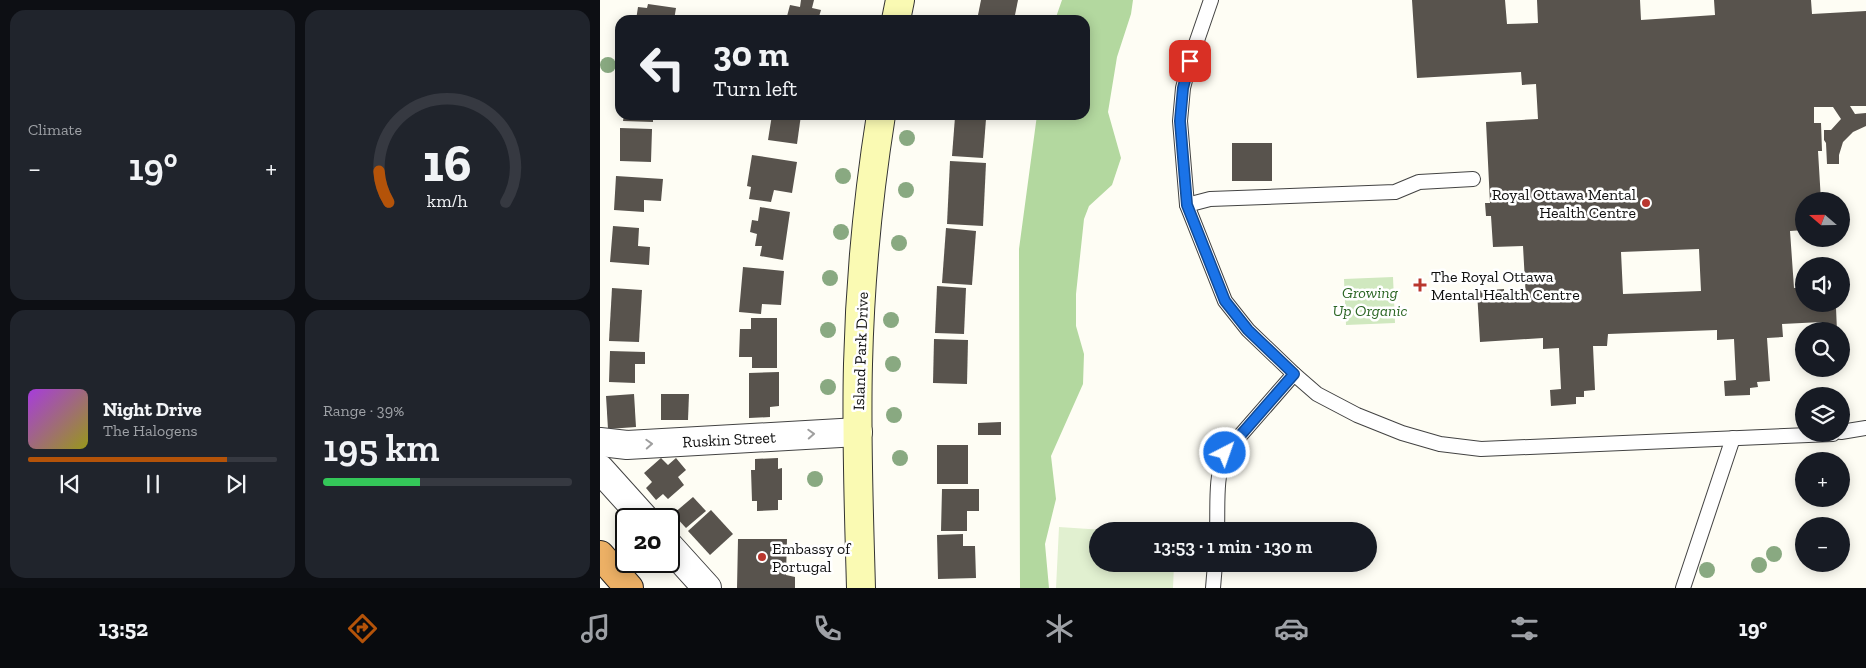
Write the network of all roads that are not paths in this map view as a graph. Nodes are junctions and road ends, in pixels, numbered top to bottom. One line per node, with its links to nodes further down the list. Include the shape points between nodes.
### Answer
1 (900, 0): 3 (main road)
2 (1211, 0): 6 (lane, via 1183,88 1180,121)
3 (897, 15)
4 (880, 120): 10 (main road, Island Park Drive, via 861,290)
5 (1473, 179): 6 (lane, via 1419,182 1395,192 1210,199)
6 (1187, 205): 7 (lane, via 1225,301 1248,330)
7 (1294, 374): 12 (lane, via 1317,394 1357,415 1440,444 1481,449); 16 (lane, via 1225,453 1221,462)
8 (1866, 428): 9 (lane)
9 (1850, 431)
10 (858, 432): 13 (street, Ruskin Street, one-way to 10, via 627,445); 22 (main road, Island Park Drive)
11 (1795, 436): 12 (lane)
12 (1733, 438): 24 (lane)
13 (600, 442)
14 (600, 469): 15 (street)
15 (635, 508)
16 (1217, 522)
17 (600, 555): 20 (highway)
18 (680, 558): 21 (street)
19 (1215, 572): 23 (lane)
20 (629, 588)
21 (707, 588)
22 (861, 588)
23 (1214, 588)
24 (1683, 588)

